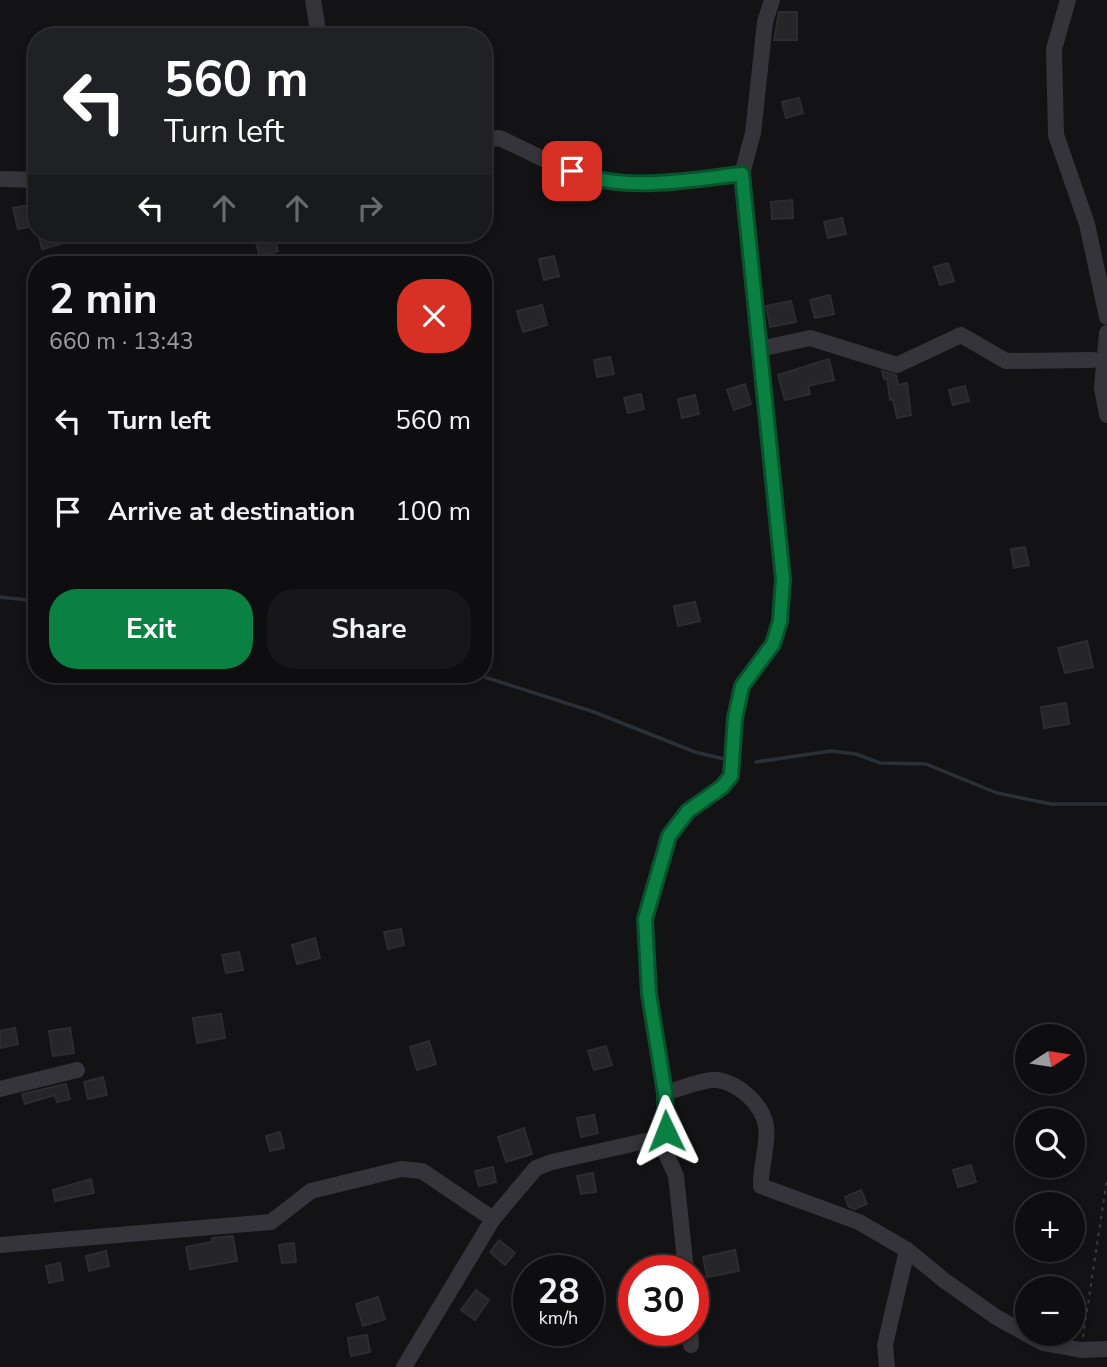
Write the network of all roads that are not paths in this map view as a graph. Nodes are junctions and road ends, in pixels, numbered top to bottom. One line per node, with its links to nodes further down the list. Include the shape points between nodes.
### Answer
1 (313, 0): 4 (street)
2 (772, 0): 6 (street, via 765,22 753,133)
3 (1068, 0): 9 (street, via 1054,49 1056,135 1087,224)
4 (318, 28)
5 (492, 139): 6 (street, via 589,178 616,182 672,182)
6 (742, 174): 11 (street)
7 (0, 178): 8 (street)
8 (28, 180)
9 (1107, 317)
10 (1107, 334): 13 (street, via 1102,388)
11 (760, 349): 12 (street, via 810,338 897,365 961,335 1006,361); 16 (street, via 783,579 780,621 773,644 742,686 731,776 688,811 669,836 645,919 649,994)
12 (1093, 360)
13 (1107, 415)
14 (76, 1070): 15 (street)
15 (0, 1089)
16 (665, 1093): 17 (street, via 666,1131); 20 (street, via 716,1080 739,1089 755,1101 766,1127 761,1186 859,1222)
17 (659, 1138): 18 (street, via 536,1168); 21 (street, via 676,1176)
18 (493, 1219): 19 (street, via 422,1171 401,1169 311,1191 271,1222); 23 (street)
19 (0, 1245)
20 (907, 1250): 22 (street, via 996,1317 1043,1343); 24 (street, via 886,1345)
21 (684, 1255)
22 (1107, 1349)
23 (404, 1367)
24 (887, 1367)

